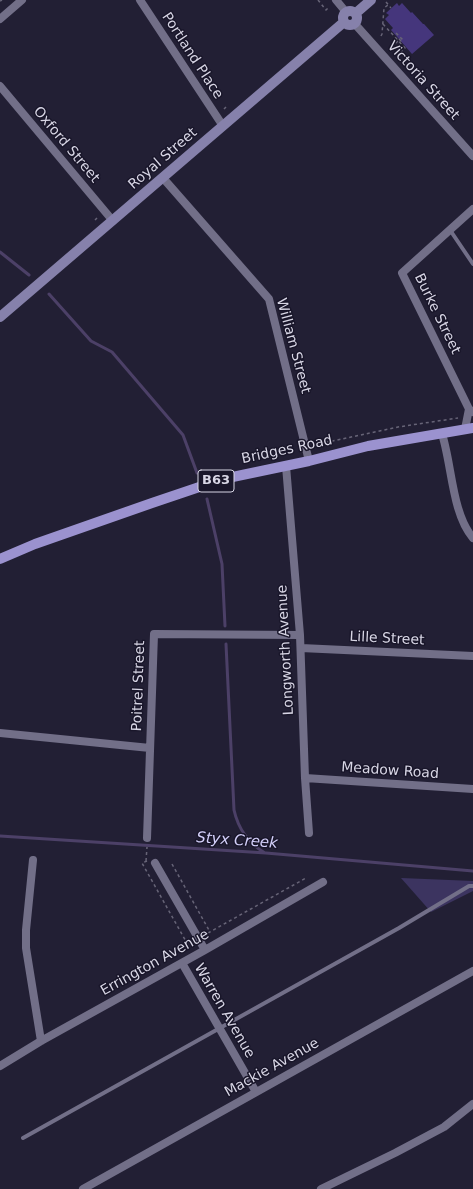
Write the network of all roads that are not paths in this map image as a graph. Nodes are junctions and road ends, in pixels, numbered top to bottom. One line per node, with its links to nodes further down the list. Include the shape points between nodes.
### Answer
1 (22, 0): 5 (street)
2 (140, 0): 8 (street, Portland Place)
3 (336, 0): 6 (street, Victoria Street)
4 (371, 0): 6 (main road, Royal Street)
5 (0, 18)
6 (350, 18): 8 (main road, Royal Street); 9 (street, Victoria Street)
7 (0, 86): 12 (street, Oxford Street)
8 (223, 126): 10 (main road, Royal Street)
9 (473, 156)
10 (163, 178): 12 (main road, Royal Street); 19 (street, William Street, via 269,299)
11 (473, 209): 13 (street, Burke Street)
12 (113, 221): 15 (main road, Royal Street)
13 (450, 230): 14 (lane); 16 (street, Burke Street, via 402,274)
14 (473, 264)
15 (0, 317)
16 (471, 410): 17 (street, Burke Street)
17 (469, 429): 18 (main road, Bridges Road / B63)
18 (442, 434): 19 (main road, Bridges Road / B63, via 368,446); 21 (street, via 458,510)
19 (309, 461): 20 (main road, Bridges Road / B63)
20 (286, 466): 22 (main road, Bridges Road / B63, via 216,481); 23 (street, Longworth Avenue)
21 (473, 538)
22 (0, 559)
23 (300, 635): 24 (street, Longworth Avenue); 27 (street, Poitrel Street, via 154,634)
24 (301, 648): 25 (street, Lille Street); 28 (street, Longworth Avenue)
25 (473, 656)
26 (0, 733): 27 (street)
27 (150, 748): 31 (street, Poitrel Street)
28 (304, 778): 29 (street, Meadow Road); 30 (street, Longworth Avenue)
29 (473, 789)
30 (309, 833)
31 (147, 838)
32 (33, 860): 40 (street, via 26,948)
33 (155, 863): 36 (street, Warren Avenue)
34 (323, 882): 36 (street, Errington Avenue)
35 (473, 886): 39 (lane)
36 (205, 950): 37 (street, Errington Avenue)
37 (182, 963): 39 (street, Warren Avenue); 40 (street, Errington Avenue)
38 (473, 971): 42 (street, Mackie Avenue)
39 (219, 1028): 42 (street, Warren Avenue); 44 (lane)
40 (41, 1042): 41 (street, Errington Avenue)
41 (0, 1066)
42 (256, 1092): 45 (street, Mackie Avenue)
43 (473, 1104): 46 (street, via 444,1127)
44 (23, 1138)
45 (83, 1189)
46 (321, 1189)

